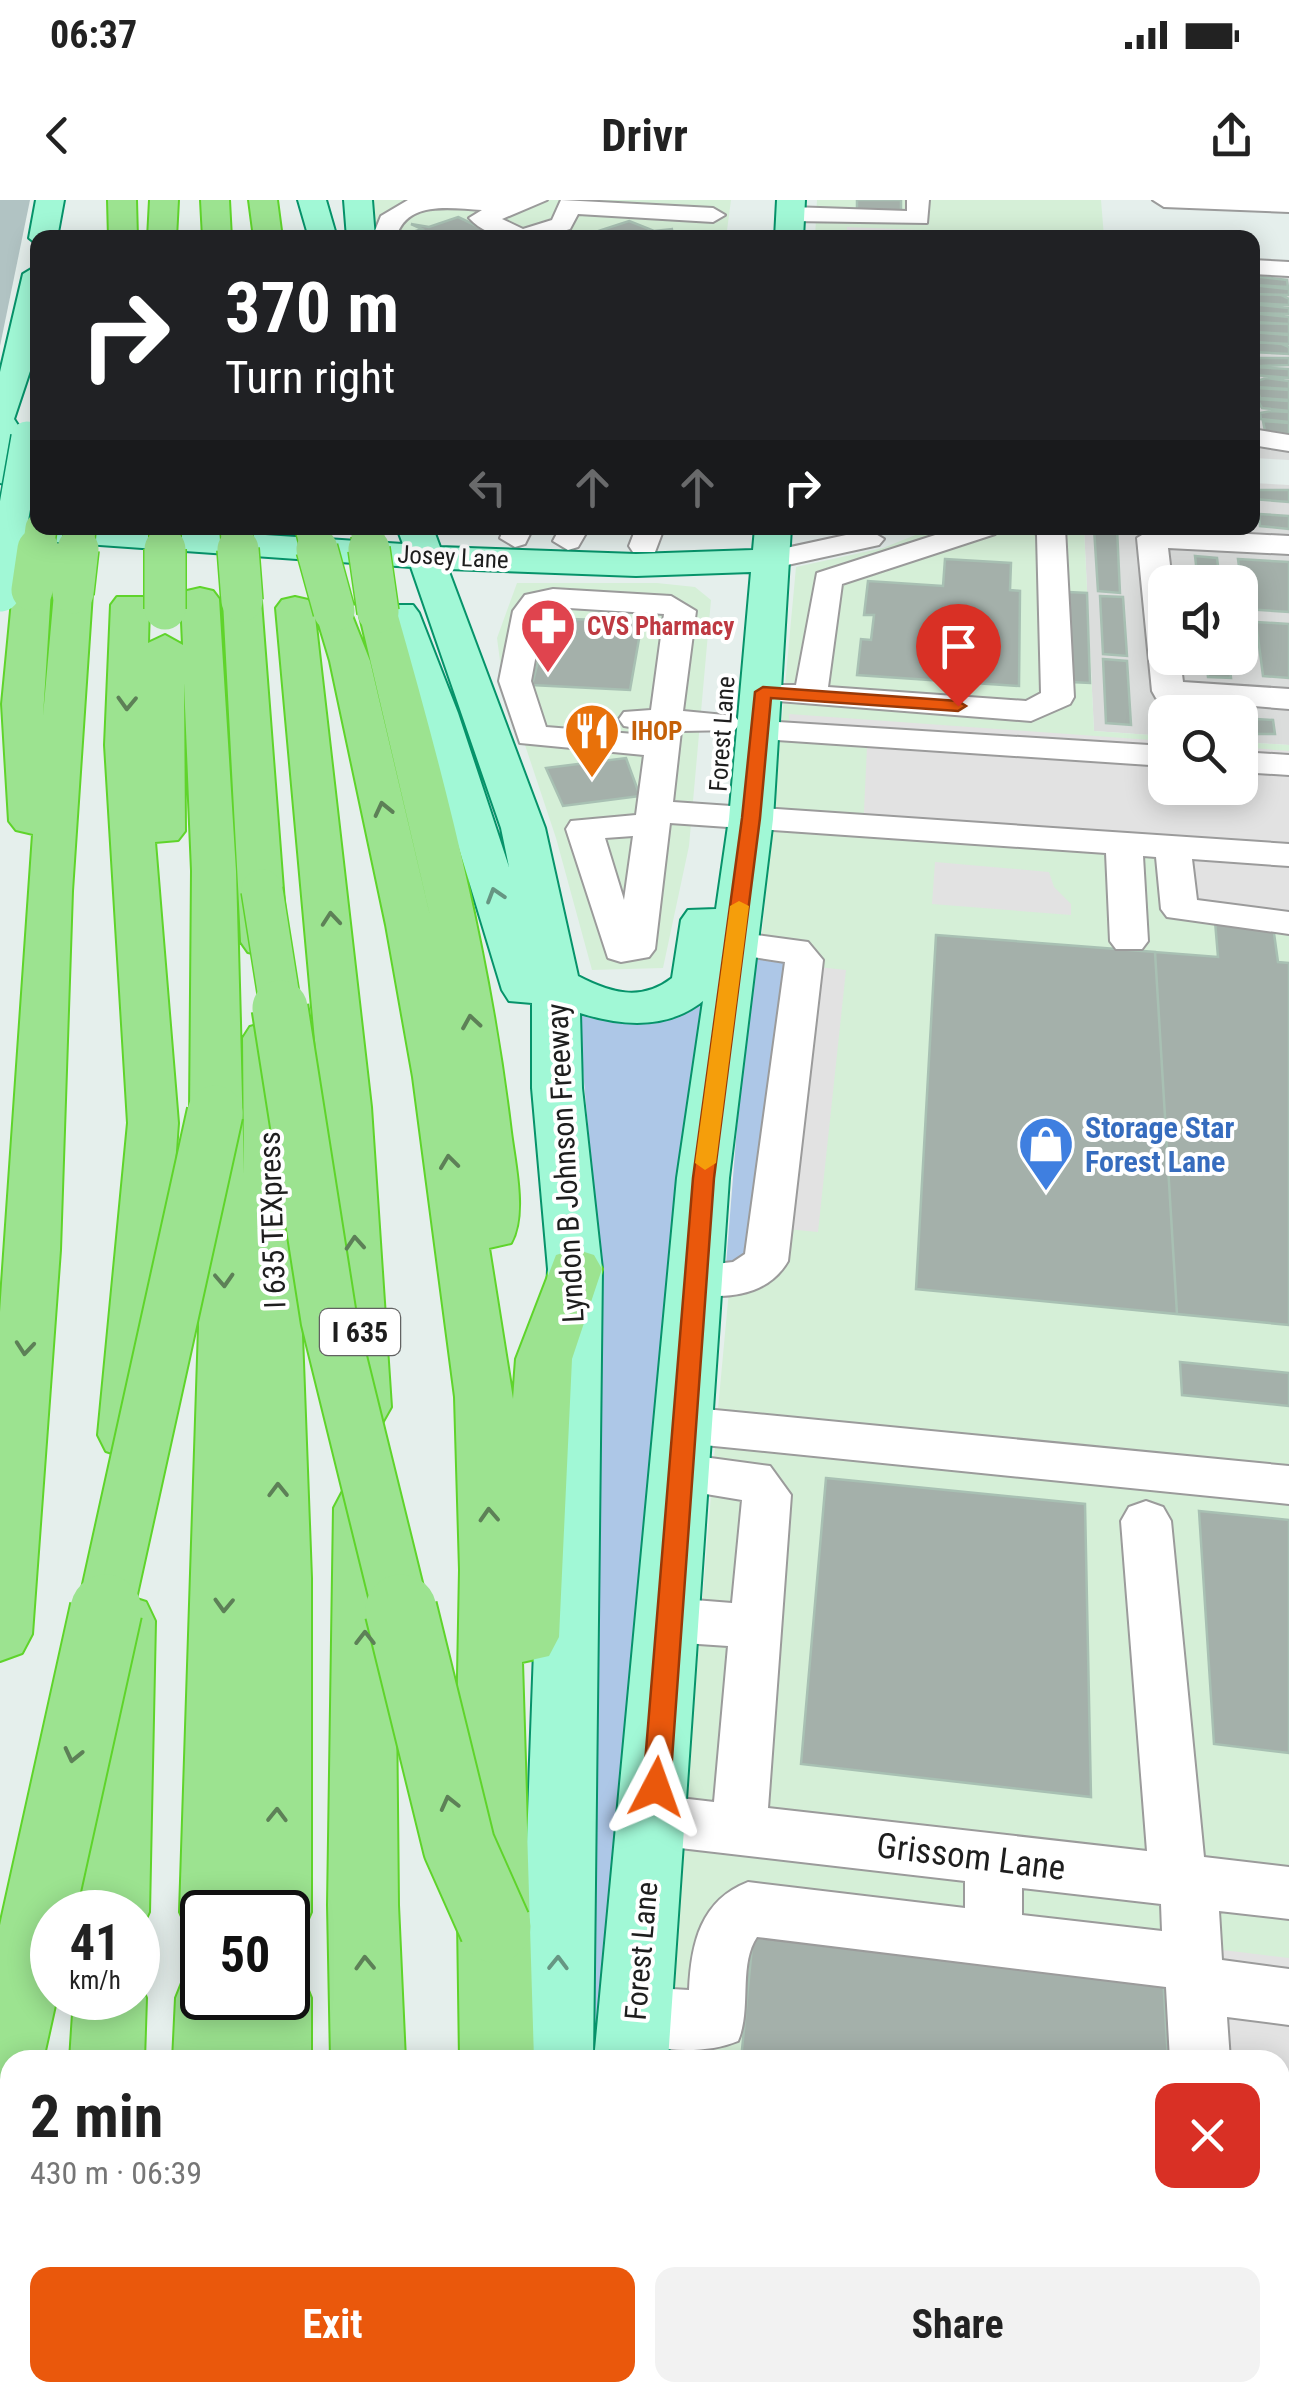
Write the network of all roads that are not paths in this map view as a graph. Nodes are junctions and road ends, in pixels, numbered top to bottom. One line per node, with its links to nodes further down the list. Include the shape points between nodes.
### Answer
1 (50, 200): 23 (main road)
2 (75, 200): 24 (main road)
3 (122, 200): 25 (highway)
4 (164, 200): 26 (highway)
5 (186, 200): 27 (highway)
6 (215, 200): 28 (highway)
7 (263, 200): 29 (highway)
8 (312, 200): 30 (main road)
9 (334, 200): 31 (main road)
10 (358, 200): 32 (main road)
11 (419, 200): 33 (street, via 388,221)
12 (430, 200): 13 (street)
13 (499, 200)
14 (536, 200): 34 (street, via 481,218)
15 (918, 200): 22 (street, via 919,218)
16 (570, 204): 17 (street); 35 (street, via 562,224)
17 (649, 206): 20 (street)
18 (1289, 206): 19 (street)
19 (1168, 211)
20 (713, 217)
21 (790, 221): 22 (street)
22 (850, 222)
23 (45, 230)
24 (71, 230)
25 (123, 230)
26 (162, 230)
27 (188, 230)
28 (217, 230)
29 (267, 230)
30 (321, 230)
31 (336, 230)
32 (360, 230)
33 (386, 230)
34 (507, 230)
35 (544, 230)
36 (1260, 267): 37 (street)
37 (1289, 269)
38 (30, 311): 40 (main road)
39 (30, 398): 40 (main road)
40 (9, 425): 43 (main road, via 3,463 8,474); 70 (main road, bridge)
41 (1260, 439): 42 (street)
42 (1289, 444)
43 (30, 481)
44 (0, 502): 45 (main road)
45 (30, 504)
46 (0, 527): 47 (main road, Josey Lane)
47 (30, 528)
48 (38, 535): 70 (highway, bridge)
49 (79, 535): 86 (highway, bridge)
50 (132, 535): 71 (highway)
51 (163, 535): 71 (highway, bridge)
52 (198, 535): 92 (highway, I 635 TEXpress, via 214,871)
53 (237, 535): 85 (highway, I 635 TEXpress, bridge)
54 (279, 535): 64 (main road, Josey Lane)
55 (299, 535): 72 (highway, I 635)
56 (314, 535): 72 (highway, bridge)
57 (363, 535): 72 (main road, bridge)
58 (484, 535): 64 (main road, Josey Lane)
59 (520, 535): 68 (main road, Josey Lane)
60 (812, 535): 67 (street, Josey Lane)
61 (878, 535): 67 (street, Josey Lane, via 836,547)
62 (963, 535): 74 (street, via 828,579)
63 (1052, 535): 74 (street, via 1058,697 1031,711)
64 (419, 539): 68 (main road, Josey Lane); 73 (main road, Lyndon B Johnson Freeway)
65 (1289, 545): 75 (street, via 1152,538 1168,691)
66 (656, 546): 67 (main road, Josey Lane); 67 (main road, via 716,578); 68 (main road, Josey Lane)
67 (748, 549): 76 (main road, Forest Lane)
68 (564, 557): 77 (street, via 678,606); 77 (street, via 529,611 515,681 529,732 540,738)
69 (0, 566): 73 (main road, via 397,584 415,590 436,626)
70 (16, 590): 86 (highway, via 27,808)
71 (148, 607): 104 (highway, one-way to 104, via 126,745 153,1122 128,1416)
72 (352, 611): 91 (main road, one-way to 72, via 456,767); 108 (highway, one-way to 72, via 484,1398 438,1077 350,661); 120 (highway, I 635, one-way to 72, via 360,1318 329,903)
73 (458, 642): 90 (main road, Lyndon B Johnson Freeway, via 523,828)
74 (811, 696): 76 (street)
75 (1289, 700)
76 (749, 715): 77 (street); 78 (street); 81 (main road, Forest Lane)
77 (664, 733): 81 (street, via 653,818)
78 (1148, 754)
79 (1258, 763): 80 (street)
80 (1289, 765)
81 (734, 817): 82 (street); 89 (main road, Forest Lane)
82 (1124, 845): 83 (street); 88 (street)
83 (1172, 848): 84 (street); 87 (street, via 1180,910)
84 (1289, 856)
85 (262, 890): 106 (highway, I 635 TEXpress, one-way to 85, bridge, via 280,1558); 108 (highway, one-way to 85, bridge, via 459,1846 330,1320)
86 (50, 891): 99 (highway, one-way to 99, via 33,1250)
87 (1289, 923)
88 (1129, 941)
89 (718, 942): 90 (main road, via 696,984 664,1006 600,1006); 94 (main road, Forest Lane)
90 (556, 984): 91 (main road, Lyndon B Johnson Freeway)
91 (557, 1088): 93 (main road, Lyndon B Johnson Freeway)
92 (214, 1113): 105 (highway, I 635 TEXpress, one-way to 105, bridge, via 227,1327); 116 (highway, one-way to 116, bridge)
93 (575, 1270): 122 (highway, via 544,1359); 123 (main road, Lyndon B Johnson Freeway, one-way to 93)
94 (682, 1449): 95 (street); 97 (main road, Forest Lane); 98 (street, via 753,1480 767,1494)
95 (1289, 1485)
96 (1146, 1521): 103 (street)
97 (669, 1620): 98 (street); 100 (main road, Forest Lane)
98 (756, 1626): 101 (street)
99 (0, 1634)
100 (654, 1820): 101 (street, Grissom Lane); 115 (main road, Forest Lane)
101 (739, 1830): 102 (street, Grissom Lane)
102 (994, 1859): 103 (street, Grissom Lane); 109 (street)
103 (1183, 1881): 107 (street, Grissom Lane); 110 (street)
104 (115, 1890)
105 (214, 1890)
106 (276, 1890)
107 (1289, 1893)
108 (494, 1927): 121 (highway)
109 (993, 1938): 110 (street, via 1182,1961); 115 (street, via 748,1909 733,1918 724,1938 717,2022)
110 (1194, 1974): 111 (street, via 1205,1986); 124 (street)
111 (1289, 1997)
112 (109, 2020): 117 (highway)
113 (211, 2020): 118 (highway)
114 (275, 2020): 119 (highway)
115 (633, 2038)
116 (9, 2050)
117 (107, 2050)
118 (210, 2050)
119 (274, 2050)
120 (368, 2050)
121 (497, 2050)
122 (510, 2050)
123 (556, 2050)
124 (1199, 2050)

